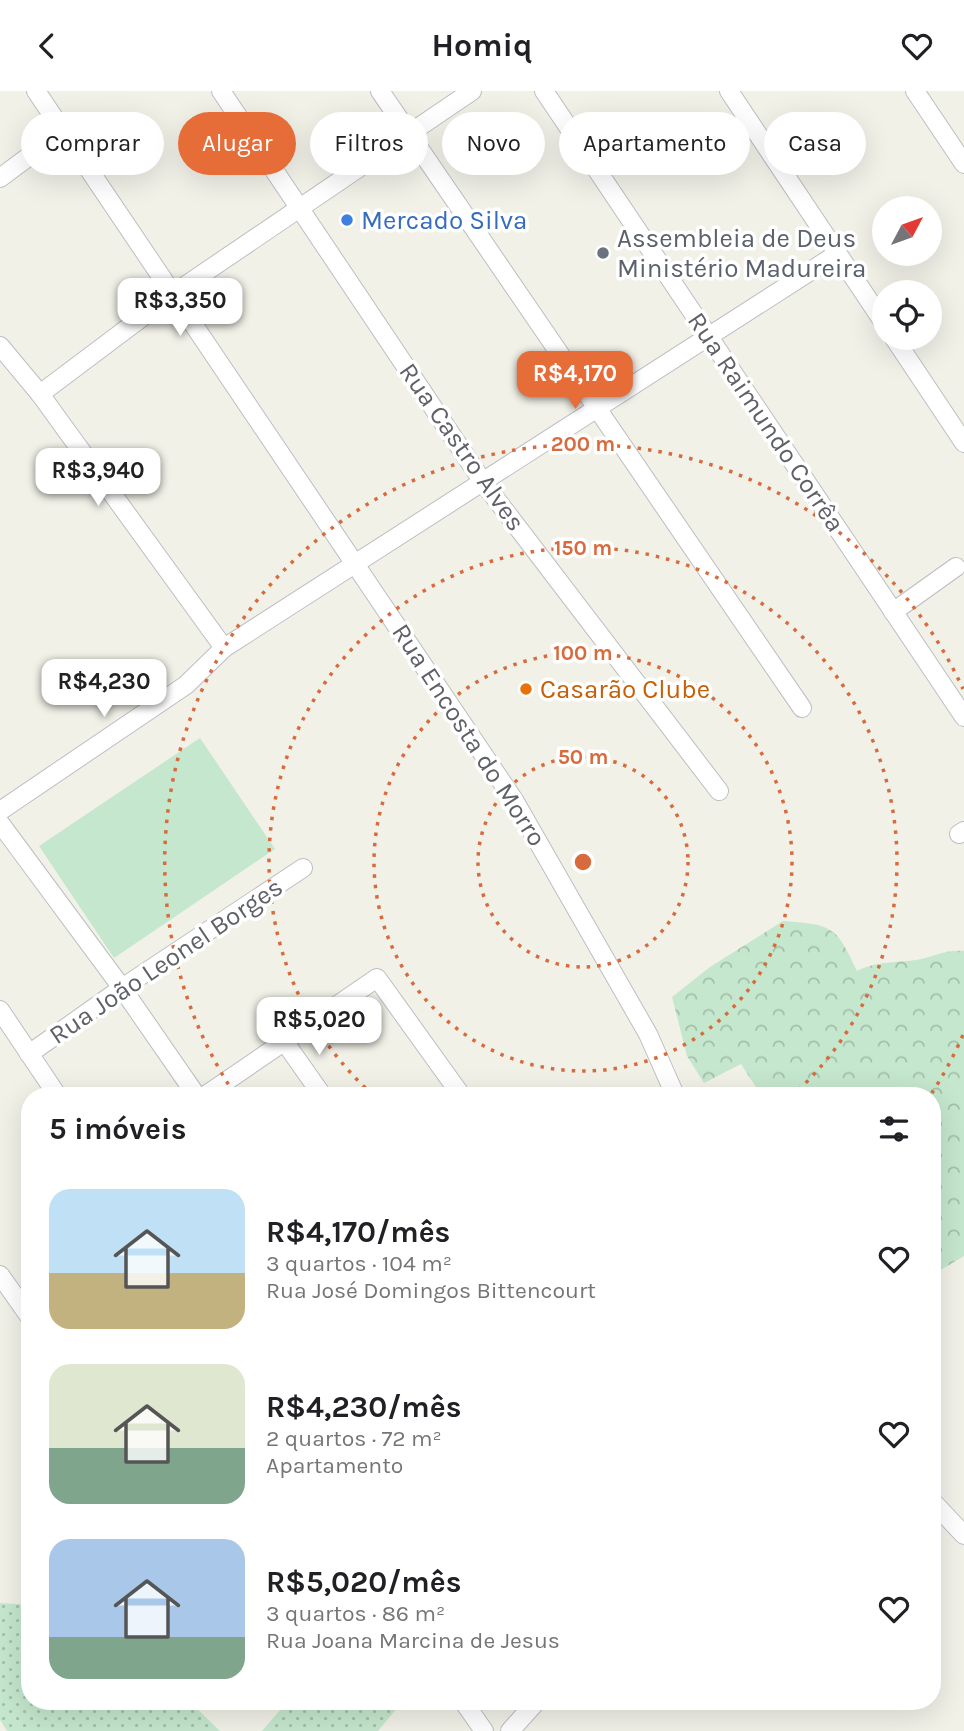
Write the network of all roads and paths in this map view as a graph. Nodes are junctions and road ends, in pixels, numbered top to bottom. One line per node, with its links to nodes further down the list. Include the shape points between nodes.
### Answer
1 (36, 91): 8 (street, Rua Encosta do Morro)
2 (221, 91): 17 (street, Rua Castro Alves)
3 (380, 91): 9 (street)
4 (472, 91): 10 (street)
5 (544, 91): 21 (street, Rua Raimundo Corrêa)
6 (729, 91): 18 (street)
7 (915, 91): 13 (street)
8 (50, 112)
9 (394, 112)
10 (428, 121)
11 (21, 162): 16 (street)
12 (428, 162): 25 (street)
13 (964, 164)
14 (93, 175): 19 (street, Rua Encosta do Morro)
15 (348, 175): 17 (street)
16 (0, 178)
17 (299, 208): 19 (street); 27 (street, Rua Castro Alves)
18 (837, 254): 20 (street); 21 (street)
19 (173, 294): 24 (street); 28 (street, Rua Encosta do Morro)
20 (872, 305)
21 (709, 337): 25 (street); 30 (street, Rua Raimundo Corrêa)
22 (0, 346): 24 (street)
23 (902, 350): 26 (street)
24 (40, 394): 31 (street)
25 (597, 409): 27 (street); 32 (street)
26 (964, 443)
27 (483, 482): 28 (street); 34 (street, Rua Castro Alves)
28 (356, 564): 31 (street); 47 (street, Rua Encosta do Morro, via 552,862 648,1034)
29 (956, 567): 30 (street)
30 (893, 612): 33 (street, Rua Raimundo Corrêa)
31 (224, 648): 35 (street, via 186,685)
32 (802, 708)
33 (964, 717)
34 (719, 791)
35 (0, 811)
36 (0, 823): 38 (street)
37 (303, 868): 38 (street, Rua João Leonel Borges)
38 (122, 988): 41 (street, Rua João Leonel Borges); 43 (street)
39 (0, 1010): 41 (street)
40 (285, 1041): 44 (street); 45 (street); 46 (street, via 377,978)
41 (29, 1054): 42 (street)
42 (52, 1087)
43 (190, 1087)
44 (218, 1087)
45 (317, 1087)
46 (455, 1087)
47 (671, 1087)
48 (0, 1275): 49 (street)
49 (21, 1305)
50 (941, 1511): 51 (street)
51 (964, 1535)
52 (469, 1710): 54 (street)
53 (529, 1710): 55 (street)
54 (484, 1731)
55 (510, 1731)

